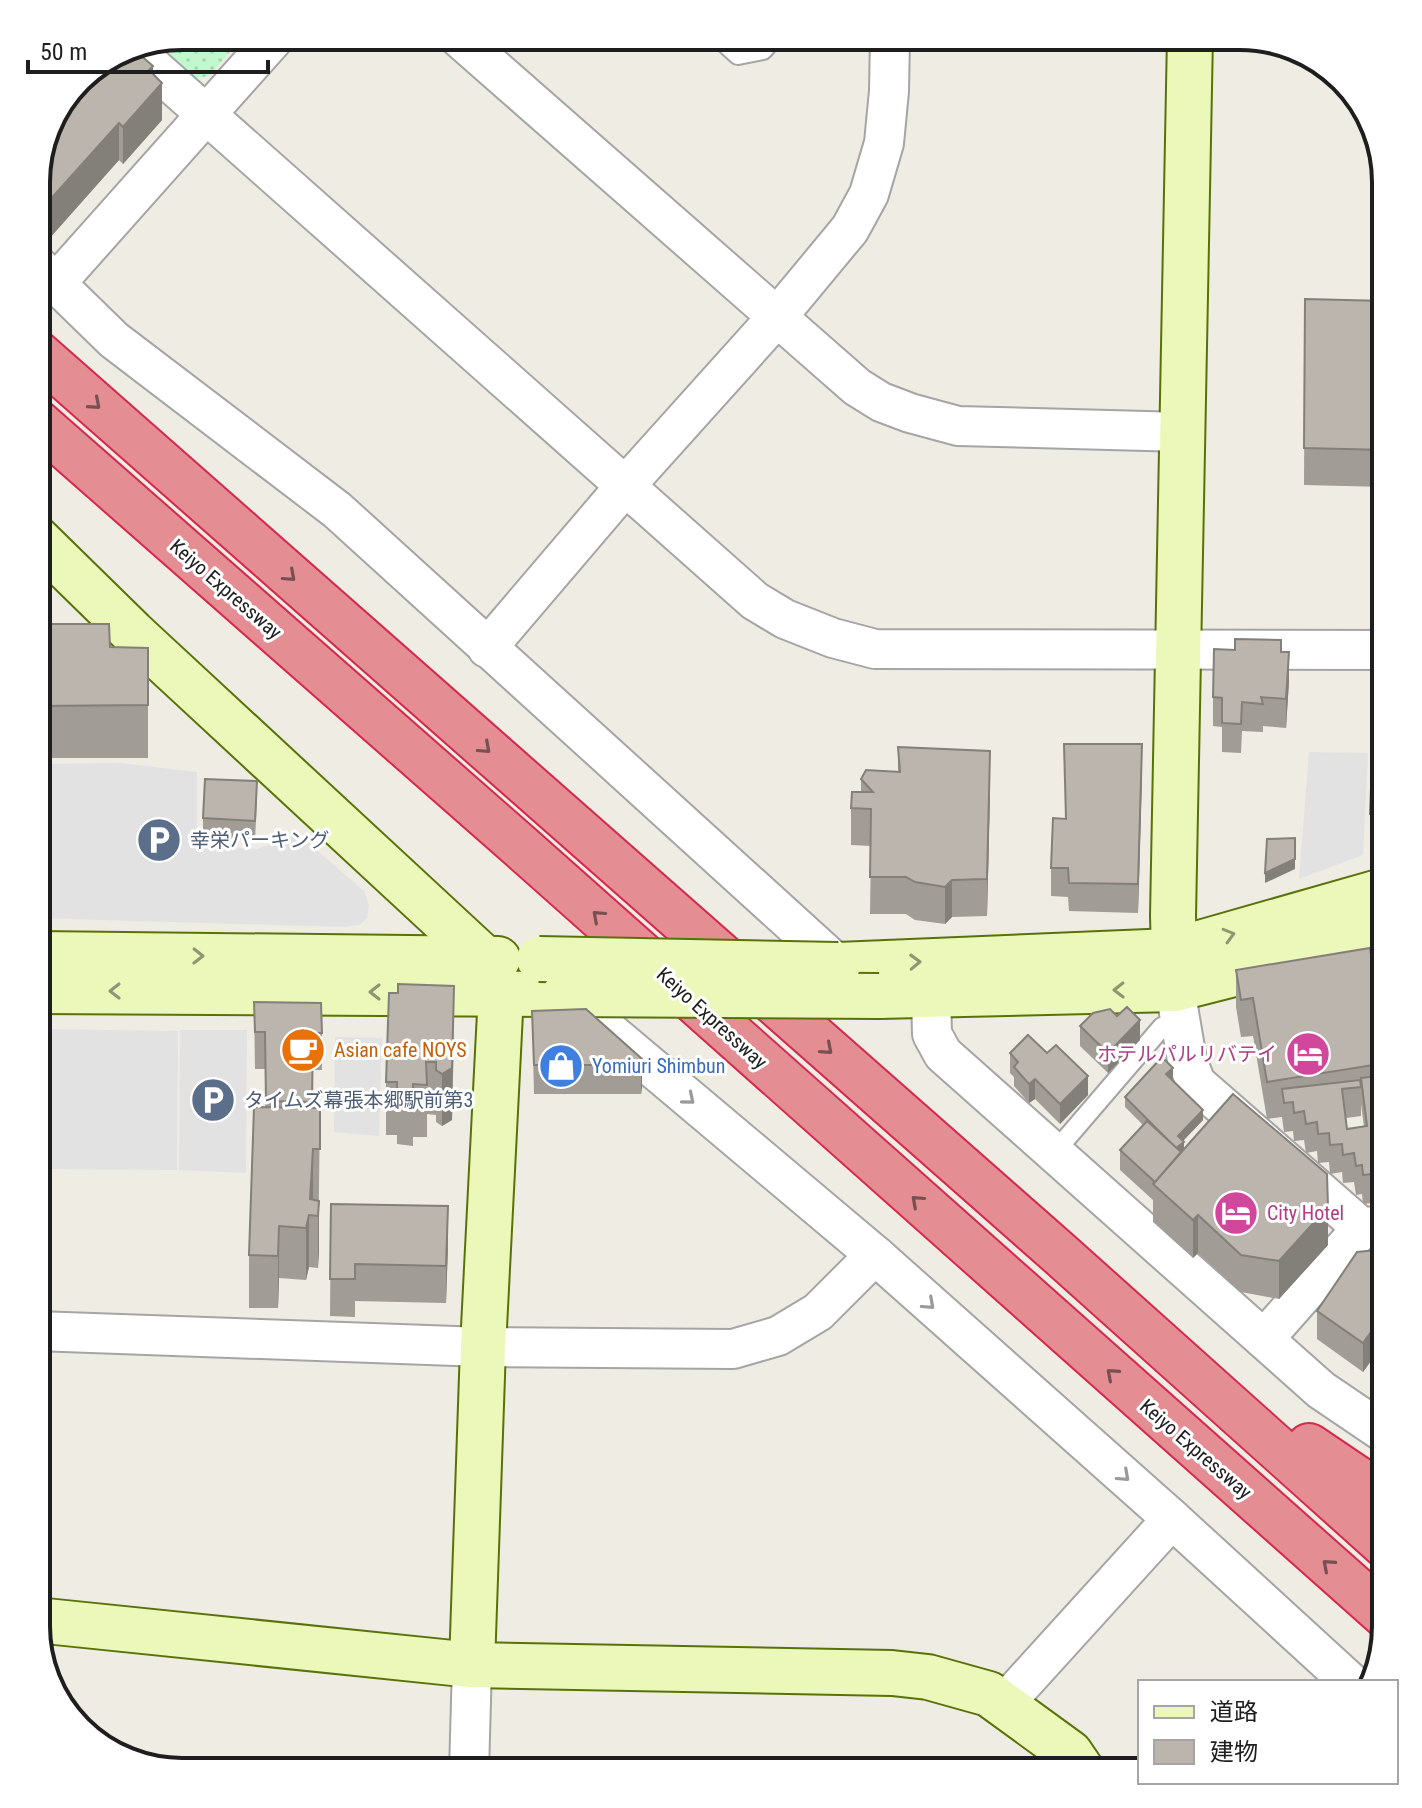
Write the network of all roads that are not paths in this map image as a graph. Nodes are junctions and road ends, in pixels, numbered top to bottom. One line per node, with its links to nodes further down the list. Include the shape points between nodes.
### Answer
1 (263, 50): 8 (street)
2 (473, 50): 11 (street)
3 (732, 50): 4 (lane, via 738,55)
4 (763, 50)
5 (890, 50): 11 (street, via 884,143 869,194 850,229)
6 (1190, 50): 13 (street)
7 (142, 57): 8 (street)
8 (205, 114): 9 (street); 15 (street)
9 (50, 269)
10 (50, 277): 19 (street, via 114,340 337,510)
11 (777, 317): 13 (street, via 857,387 910,413 958,426); 15 (street)
12 (50, 364): 38 (highway, one-way to 38)
13 (1183, 432): 20 (street)
14 (50, 433): 43 (highway, Keiyo Expressway, one-way to 14)
15 (626, 485): 19 (street); 20 (street, via 755,601 833,638 875,649)
16 (50, 552): 18 (street)
17 (79, 633): 18 (street)
18 (133, 633): 26 (street)
19 (487, 648): 25 (street)
20 (1179, 648): 21 (street); 27 (street)
21 (1372, 650)
22 (1372, 896): 27 (street, one-way to 22)
23 (1372, 938): 27 (street)
24 (50, 955): 26 (street, one-way to 26)
25 (838, 965): 26 (street, bridge, via 539,959); 27 (street, one-way to 27)
26 (493, 976): 28 (street, one-way to 28); 29 (street); 37 (street)
27 (1176, 987): 30 (street, one-way to 30); 31 (lane, via 1162,1027); 32 (street, via 1187,1060 1196,1083)
28 (50, 991)
29 (565, 994): 30 (street, bridge); 34 (street, one-way to 34)
30 (931, 995): 31 (street, via 932,1034 943,1054)
31 (1053, 1154): 36 (street)
32 (1372, 1224)
33 (1372, 1228): 36 (street)
34 (875, 1255): 37 (street, via 818,1312 778,1336 733,1349); 41 (street, one-way to 41)
35 (50, 1332): 37 (street)
36 (1264, 1339): 39 (street, via 1321,1390)
37 (483, 1347): 45 (street)
38 (1163, 1349): 40 (highway, via 1211,1364 1290,1432); 42 (highway)
39 (1372, 1425)
40 (1372, 1488)
41 (1172, 1519): 46 (street); 47 (street)
42 (1372, 1534)
43 (1372, 1604)
44 (50, 1621): 45 (street)
45 (472, 1665): 47 (street, via 892,1673 961,1685); 48 (street)
46 (1348, 1680)
47 (1004, 1704): 49 (street)
48 (469, 1758)
49 (1073, 1758)

